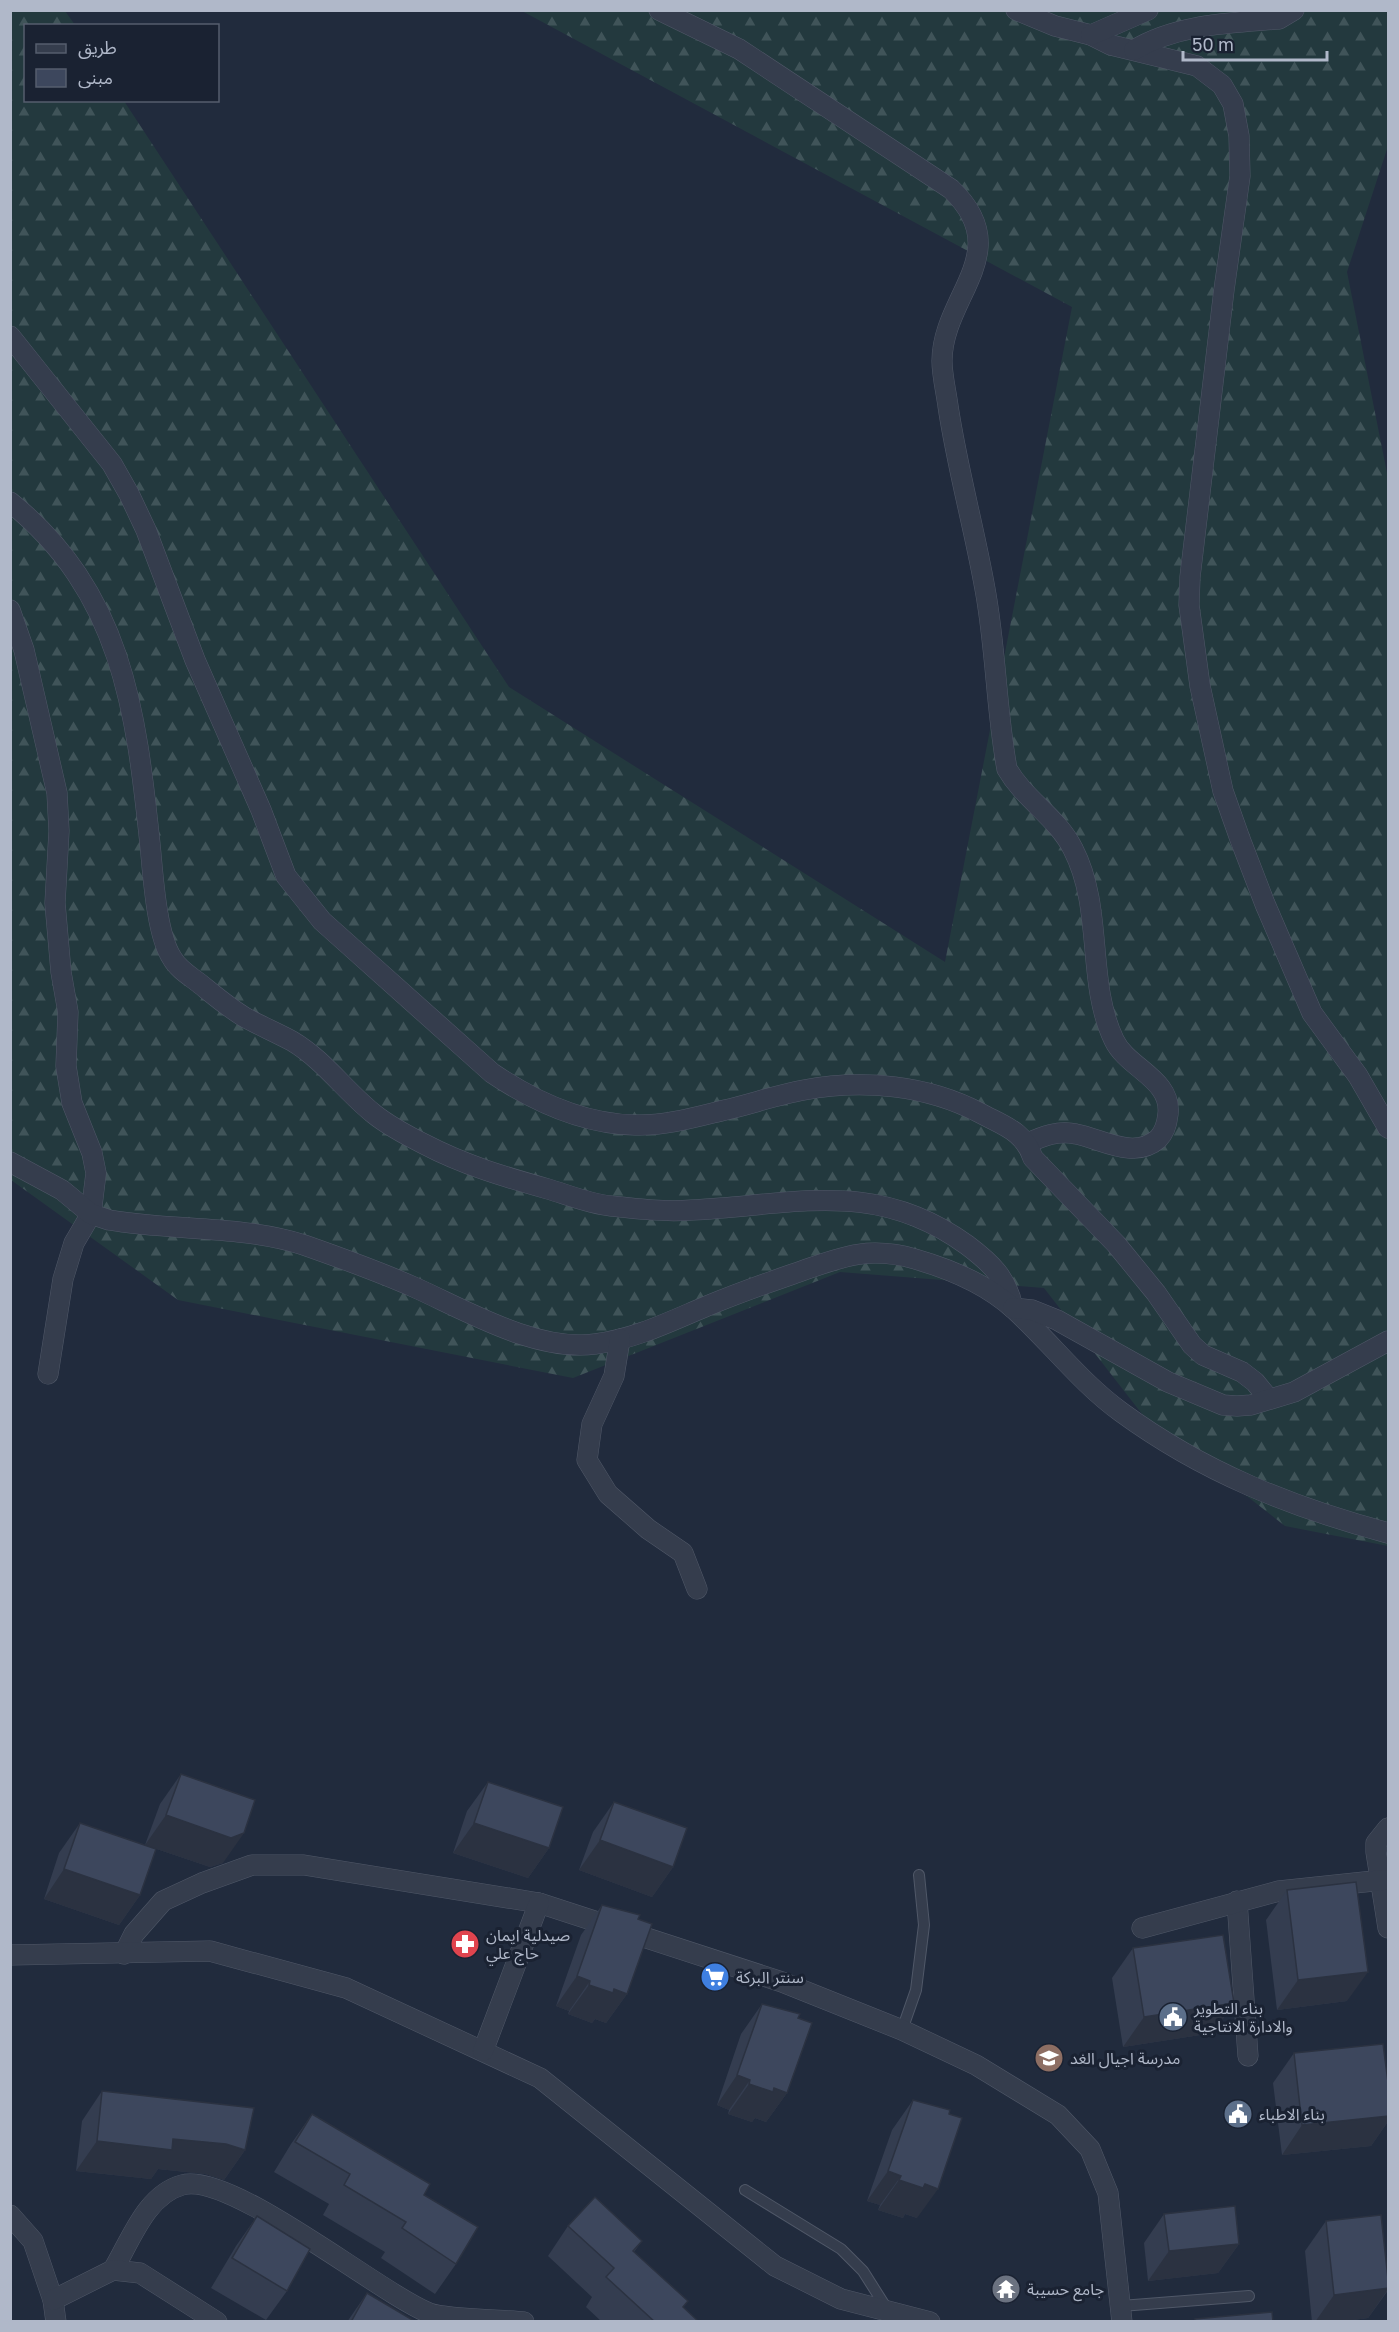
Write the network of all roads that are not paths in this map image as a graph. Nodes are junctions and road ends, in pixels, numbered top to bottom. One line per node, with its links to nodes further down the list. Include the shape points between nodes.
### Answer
1 (659, 10): 11 (street, via 739,49 951,189 963,200 978,234 975,268 949,328 942,361 960,474 985,588 1007,769 1023,792 1053,819 1073,849 1088,892 1108,1025 1124,1054 1160,1088 1169,1109 1167,1125 1159,1138 1147,1146 1113,1146 1076,1134 1059,1133)
2 (1016, 10): 5 (street)
3 (1148, 10): 5 (street)
4 (1294, 10): 6 (street, via 1279,19 1179,31 1154,38)
5 (1090, 35): 6 (street)
6 (1134, 50): 10 (street, via 1197,66 1211,74 1233,104 1239,136 1240,176 1212,381 1189,605 1200,686 1223,791 1264,904 1312,1012)
7 (10, 336): 11 (street, via 111,464 129,494 286,876 322,921 492,1073 553,1107 582,1117 636,1125 695,1117 837,1085 918,1090 972,1109 1013,1130)
8 (10, 502): 14 (street, via 35,522 65,558 91,597 121,663 136,725 160,918 171,958 180,968 244,1017 313,1056 393,1128 497,1176 605,1206 688,1210 814,1199 889,1207 922,1217 977,1252 999,1272 1010,1290)
9 (10, 610): 13 (street, via 24,650 57,793 55,903 68,1012 66,1066 72,1103 94,1163)
10 (1389, 1128)
11 (1028, 1143): 18 (street, via 1039,1165 1116,1244 1192,1345 1203,1355 1242,1372)
12 (10, 1162): 13 (street, via 62,1190)
13 (92, 1214): 15 (street, via 134,1224 271,1237 304,1245 412,1286 481,1318 561,1344); 17 (street, via 68,1259)
14 (1013, 1308): 15 (street, via 984,1287 926,1263 867,1252 831,1259); 18 (street, via 1032,1310 1057,1320 1168,1382 1222,1405 1251,1405); 19 (street, via 1096,1392 1186,1454 1254,1490)
15 (620, 1339): 20 (street, via 614,1376 592,1424 587,1460 608,1494 683,1553)
16 (1389, 1341): 18 (street, via 1310,1385)
17 (48, 1374)
18 (1269, 1399)
19 (1389, 1533)
20 (698, 1589)
21 (1389, 1828): 23 (street, via 1376,1843)
22 (919, 1875): 30 (lane, via 924,1925 916,1990)
23 (1383, 1880): 24 (street, via 1279,1891); 27 (street)
24 (1237, 1901): 26 (street); 32 (street)
25 (539, 1903): 28 (street, via 304,1865 252,1865 163,1901 134,1935); 30 (street, via 782,1982); 31 (street)
26 (1142, 1928)
27 (1389, 1928)
28 (124, 1954): 29 (street); 31 (street, via 210,1951 346,1988)
29 (10, 1955)
30 (902, 2030): 39 (street, via 976,2065 1058,2115 1090,2149 1108,2193)
31 (483, 2051): 38 (street, via 540,2078 775,2266 841,2299)
32 (1248, 2056)
33 (745, 2190): 38 (lane, via 841,2249 862,2271)
34 (10, 2215): 37 (street, via 33,2241)
35 (113, 2270): 37 (street); 41 (street, via 140,2273); 42 (street, via 149,2208 165,2192 184,2184 198,2184 243,2199 431,2314)
36 (1249, 2296): 39 (lane)
37 (53, 2300): 40 (street)
38 (887, 2309): 43 (street)
39 (1122, 2314)
40 (56, 2322)
41 (217, 2322)
42 (524, 2322)
43 (930, 2322)

